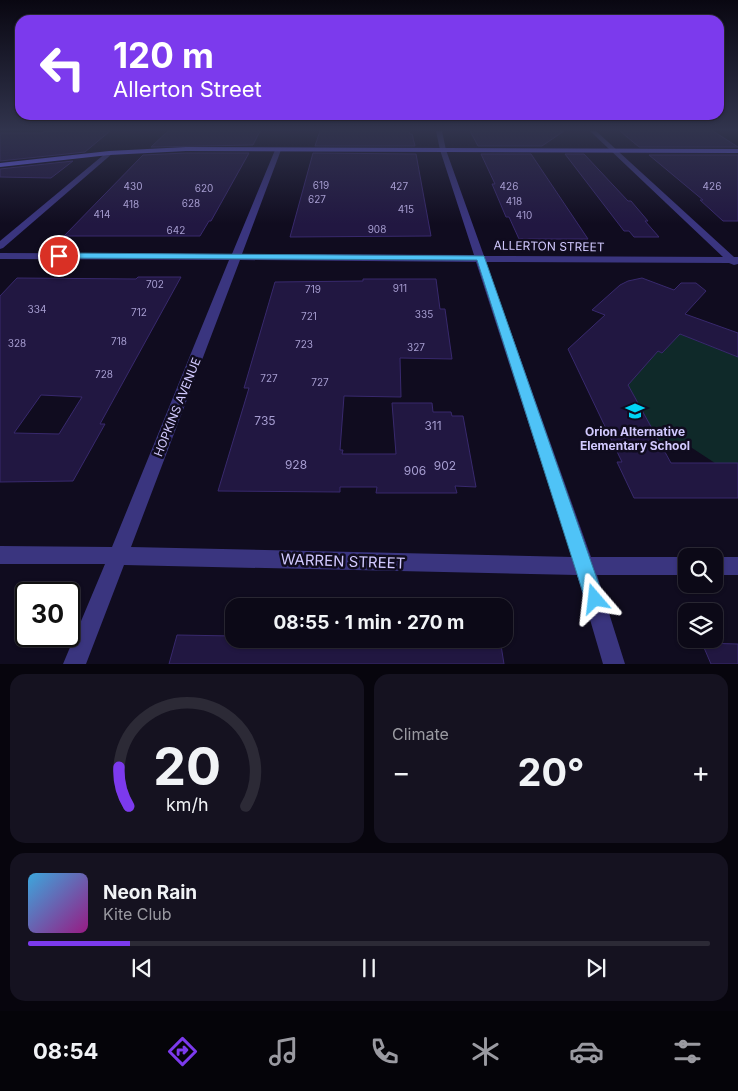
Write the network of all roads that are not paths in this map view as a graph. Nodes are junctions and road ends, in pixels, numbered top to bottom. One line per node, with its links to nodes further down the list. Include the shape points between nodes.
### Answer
1 (27, 162): 6 (street)
2 (98, 162): 7 (street)
3 (273, 162): 9 (street, HOPKINS AVENUE)
4 (447, 162): 10 (street)
5 (627, 162): 11 (street)
6 (0, 165)
7 (0, 246)
8 (0, 256): 9 (street, ALLERTON STREET)
9 (237, 256): 10 (street, ALLERTON STREET); 12 (street, HOPKINS AVENUE)
10 (481, 258): 11 (street, ALLERTON STREET); 17 (street)
11 (736, 262)
12 (119, 554): 13 (street, WARREN STREET); 17 (street, WARREN STREET); 18 (street, HOPKINS AVENUE)
13 (0, 555)
14 (678, 566): 17 (street, WARREN STREET)
15 (723, 566): 16 (street)
16 (738, 566)
17 (585, 567): 19 (street)
18 (74, 664)
19 (614, 664)

